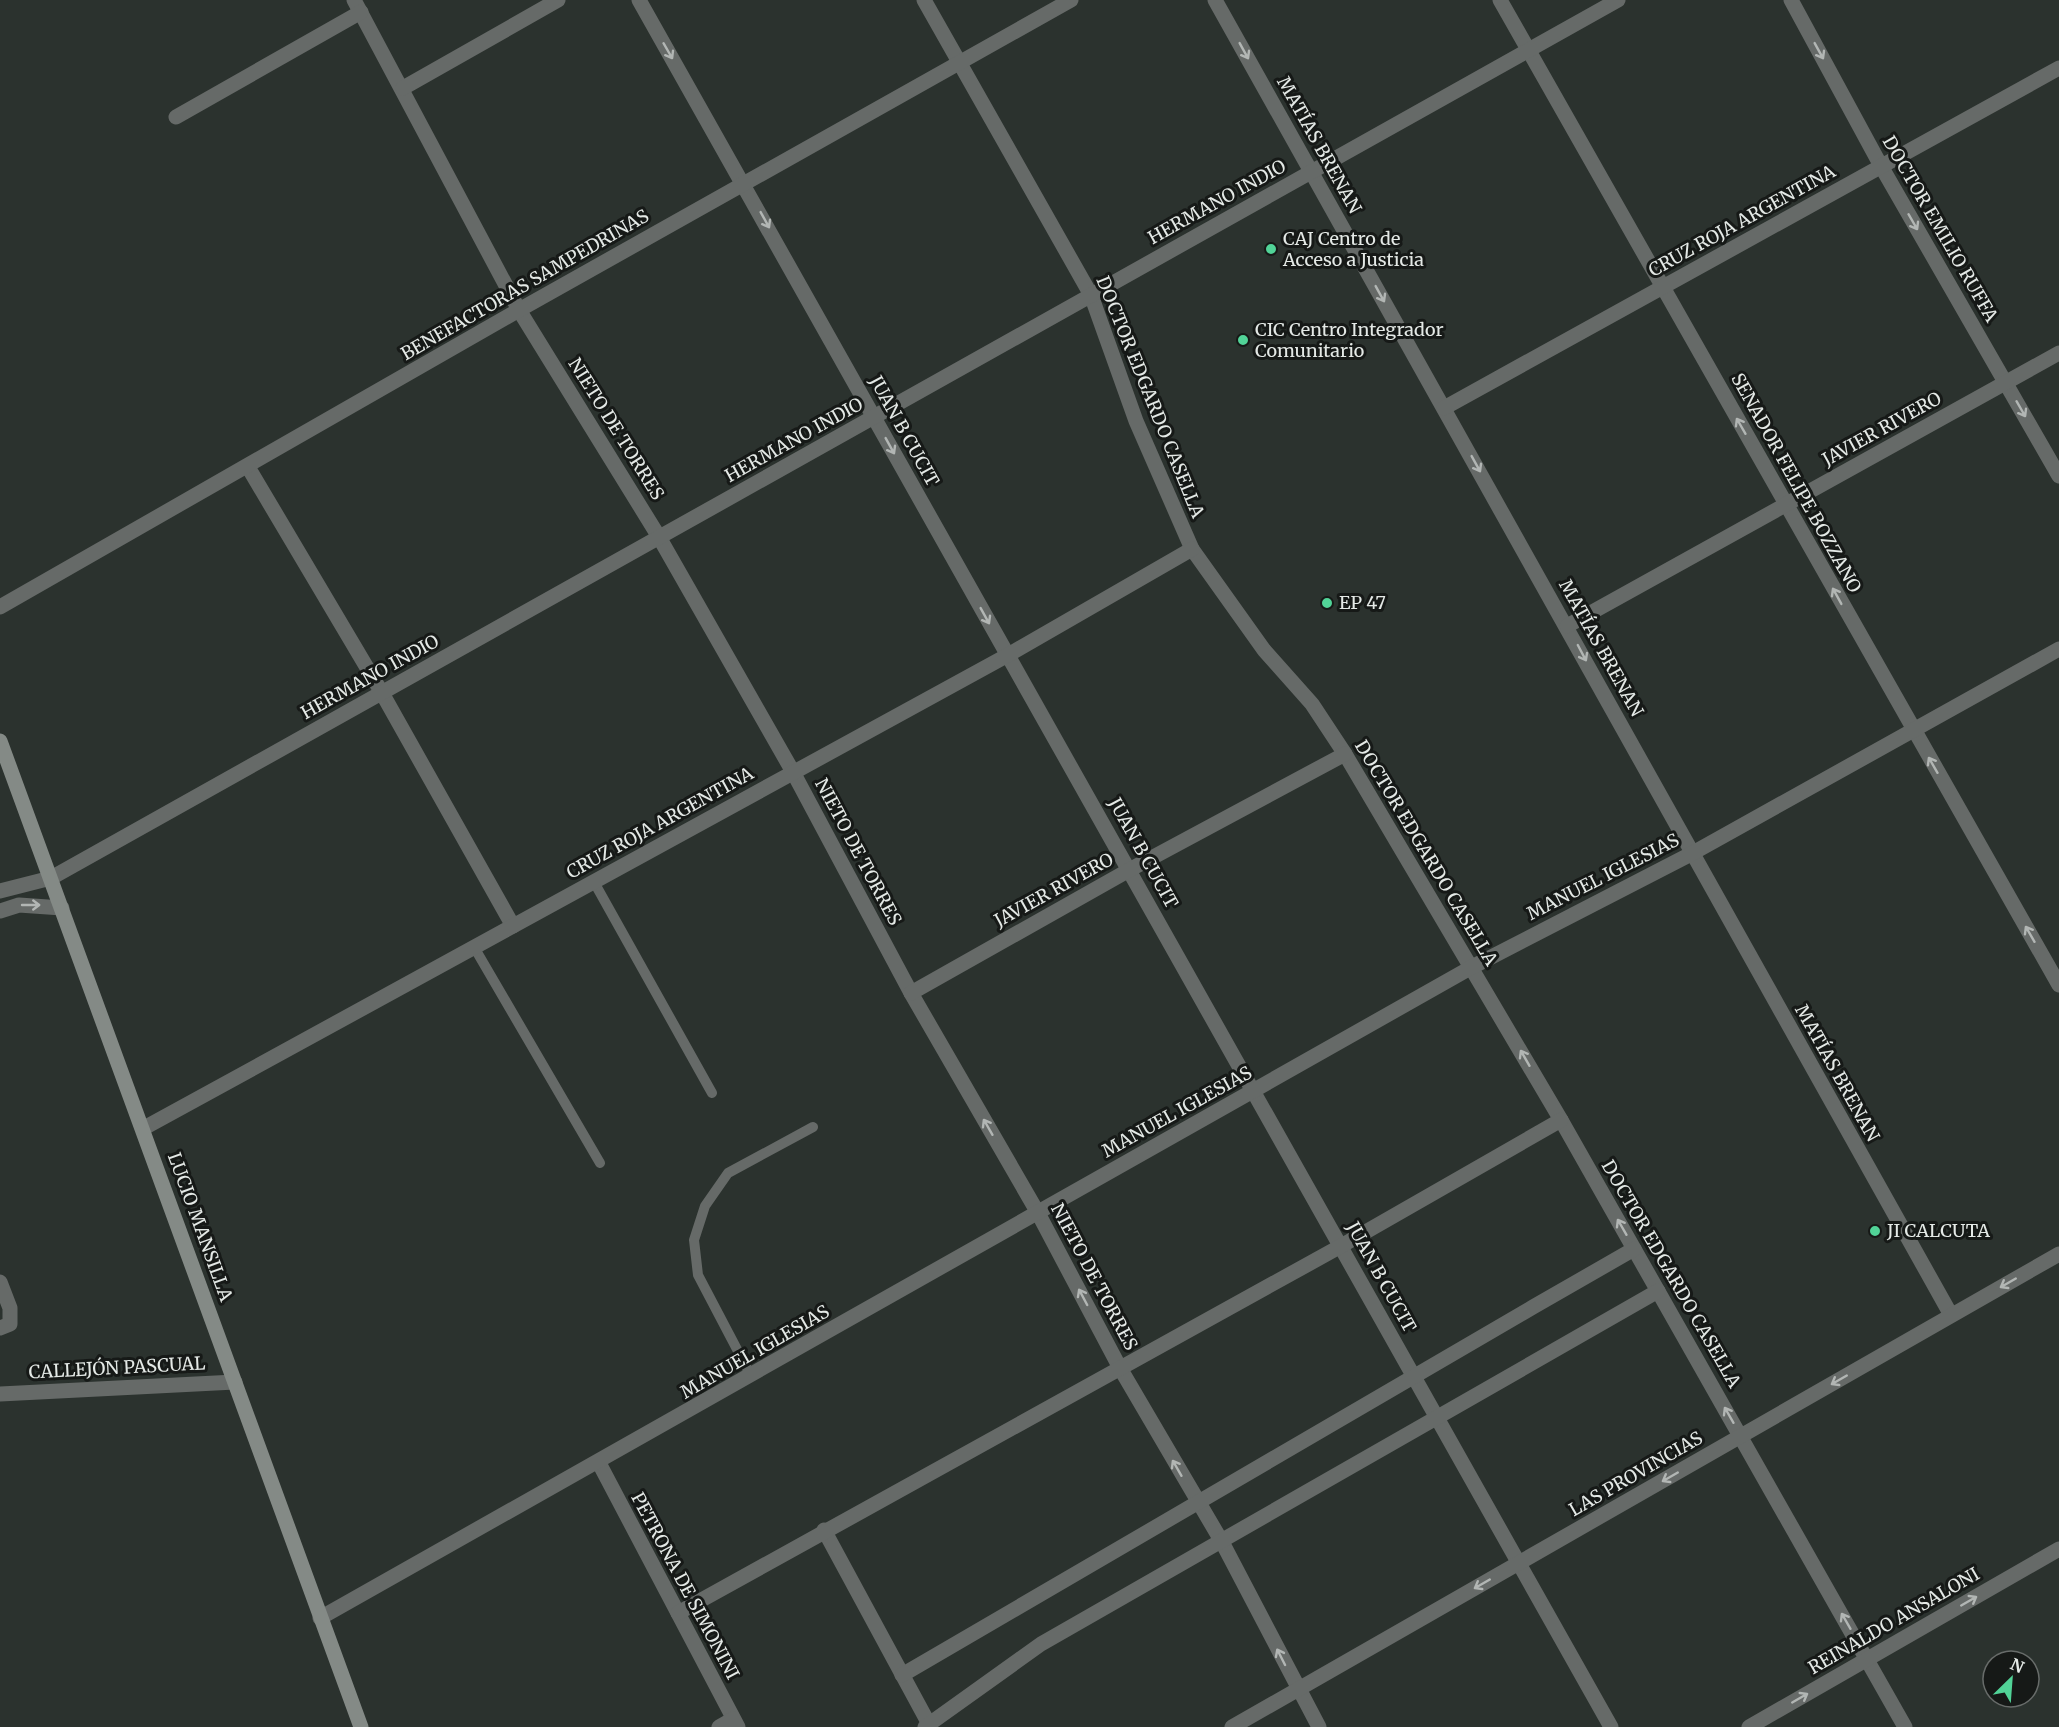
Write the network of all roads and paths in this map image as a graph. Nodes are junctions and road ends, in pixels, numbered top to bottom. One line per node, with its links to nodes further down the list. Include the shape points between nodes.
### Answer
1 (558, 0): 13 (street)
2 (639, 0): 17 (street, JUAN B CUCIT, one-way to 17)
3 (924, 0): 11 (street, DOCTOR EDGARDO CASELLA)
4 (1071, 0): 11 (street, BENEFACTORAS SAMPEDRINAS)
5 (1215, 0): 16 (street, MATÍAS BRENAN, one-way to 16)
6 (1500, 0): 10 (street, SENADOR FELIPE BOZZANO)
7 (1618, 0): 10 (street, HERMANO INDIO)
8 (1791, 0): 15 (street, DOCTOR EMILIO RUFFA, one-way to 15)
9 (357, 6): 13 (street, NIETO DE TORRES); 14 (street)
10 (1528, 50): 16 (street, HERMANO INDIO); 18 (street, SENADOR FELIPE BOZZANO)
11 (960, 63): 17 (street, BENEFACTORAS SAMPEDRINAS); 19 (street, DOCTOR EDGARDO CASELLA)
12 (2059, 68): 15 (street, CRUZ ROJA ARGENTINA)
13 (403, 88): 20 (street, NIETO DE TORRES)
14 (176, 117)
15 (1881, 166): 18 (street, CRUZ ROJA ARGENTINA); 22 (street, DOCTOR EMILIO RUFFA, one-way to 22)
16 (1311, 172): 19 (street, HERMANO INDIO); 23 (street, MATÍAS BRENAN, one-way to 23)
17 (744, 183): 20 (street, BENEFACTORAS SAMPEDRINAS); 24 (street, JUAN B CUCIT, one-way to 24)
18 (1662, 287): 23 (street, CRUZ ROJA ARGENTINA); 27 (street, SENADOR FELIPE BOZZANO, one-way to 18)
19 (1091, 295): 24 (street, HERMANO INDIO); 29 (street, DOCTOR EDGARDO CASELLA, via 1136,421)
20 (519, 310): 25 (street, BENEFACTORAS SAMPEDRINAS); 28 (street, NIETO DE TORRES)
21 (2059, 353): 22 (street, JAVIER RIVERO)
22 (2005, 383): 26 (street, DOCTOR EMILIO RUFFA, one-way to 26); 27 (street, JAVIER RIVERO)
23 (1444, 408): 31 (street, MATÍAS BRENAN, one-way to 31)
24 (874, 417): 28 (street, HERMANO INDIO); 33 (street, JUAN B CUCIT, one-way to 33)
25 (248, 467): 30 (street, BENEFACTORAS SAMPEDRINAS); 34 (street)
26 (2059, 476)
27 (1785, 505): 31 (street, JAVIER RIVERO); 35 (street, SENADOR FELIPE BOZZANO, one-way to 27)
28 (659, 537): 34 (street, HERMANO INDIO); 38 (street, NIETO DE TORRES)
29 (1191, 549): 33 (street, CRUZ ROJA ARGENTINA); 37 (street, DOCTOR EDGARDO CASELLA, via 1264,650 1312,704)
30 (0, 607)
31 (1567, 626): 39 (street, MATÍAS BRENAN, one-way to 39)
32 (2059, 649): 35 (street, MANUEL IGLESIAS)
33 (1008, 655): 38 (street, CRUZ ROJA ARGENTINA); 40 (street, JUAN B CUCIT)
34 (382, 693): 41 (street, HERMANO INDIO); 46 (street)
35 (1913, 731): 39 (street, MANUEL IGLESIAS); 48 (street, SENADOR FELIPE BOZZANO, one-way to 35)
36 (0, 741): 41 (main road, LUCIO MANSILLA)
37 (1345, 754): 40 (street, JAVIER RIVERO); 49 (street, DOCTOR EDGARDO CASELLA)
38 (793, 772): 42 (street, CRUZ ROJA ARGENTINA); 51 (street, NIETO DE TORRES)
39 (1691, 854): 49 (street, MANUEL IGLESIAS); 64 (street, MATÍAS BRENAN)
40 (1131, 869): 51 (street, JAVIER RIVERO); 52 (street, JUAN B CUCIT)
41 (51, 878): 43 (street, HERMANO INDIO); 44 (main road, LUCIO MANSILLA)
42 (594, 882): 46 (street, CRUZ ROJA ARGENTINA); 53 (lane)
43 (0, 891)
44 (62, 908): 45 (street, one-way to 44, via 19,905); 56 (main road, LUCIO MANSILLA)
45 (0, 911)
46 (513, 926): 47 (street, CRUZ ROJA ARGENTINA)
47 (474, 947): 56 (street, CRUZ ROJA ARGENTINA); 57 (lane)
48 (2053, 960): 50 (street, SENADOR FELIPE BOZZANO)
49 (1472, 967): 52 (street, MANUEL IGLESIAS); 54 (street, DOCTOR EDGARDO CASELLA, one-way to 49)
50 (2059, 985)
51 (911, 993): 58 (street, NIETO DE TORRES, one-way to 51)
52 (1253, 1091): 58 (street, MANUEL IGLESIAS); 59 (street, JUAN B CUCIT)
53 (712, 1093)
54 (1561, 1120): 59 (street); 60 (street, DOCTOR EDGARDO CASELLA, one-way to 54)
55 (813, 1127): 68 (lane, via 728,1173 705,1206 694,1240 698,1275)
56 (144, 1128): 69 (main road, LUCIO MANSILLA)
57 (600, 1163)
58 (1038, 1213): 66 (street, NIETO DE TORRES, one-way to 58); 68 (street, MANUEL IGLESIAS)
59 (1341, 1246): 66 (street); 67 (street, JUAN B CUCIT)
60 (1634, 1249): 63 (street, DOCTOR EDGARDO CASELLA); 67 (street)
61 (2059, 1254): 64 (street, LAS PROVINCIAS, one-way to 64)
62 (0, 1282): 65 (street, via 10,1308 10,1324)
63 (1658, 1291): 71 (street); 72 (street, DOCTOR EDGARDO CASELLA, one-way to 63)
64 (1951, 1315): 72 (street, LAS PROVINCIAS, one-way to 72)
65 (0, 1328)
66 (1120, 1368): 74 (street, NIETO DE TORRES, one-way to 66); 75 (street)
67 (1413, 1375): 71 (street, JUAN B CUCIT); 74 (street)
68 (751, 1376): 73 (street, MANUEL IGLESIAS)
69 (235, 1382): 70 (street, CALLEJÓN PASCUAL); 80 (main road, LUCIO MANSILLA)
70 (0, 1394)
71 (1436, 1416): 76 (street); 78 (street, JUAN B CUCIT)
72 (1740, 1436): 78 (street, LAS PROVINCIAS, one-way to 78); 81 (street, DOCTOR EDGARDO CASELLA, one-way to 72)
73 (599, 1463): 79 (street, PETRONA DE SIMONINI); 80 (street, MANUEL IGLESIAS)
74 (1198, 1505): 76 (street, NIETO DE TORRES); 82 (street)
75 (824, 1530): 79 (street); 82 (street)
76 (1221, 1542): 83 (street, NIETO DE TORRES, one-way to 76); 85 (street, via 1041,1644)
77 (2059, 1549): 81 (street, REINALDO ANSALONI, one-way to 77)
78 (1519, 1563): 83 (street, LAS PROVINCIAS, one-way to 83); 90 (street, JUAN B CUCIT)
79 (678, 1613): 84 (street, PETRONA DE SIMONINI)
80 (320, 1618): 86 (main road, LUCIO MANSILLA)
81 (1867, 1659): 91 (street, REINALDO ANSALONI, one-way to 81); 92 (street, DOCTOR EDGARDO CASELLA)
82 (902, 1675): 85 (street)
83 (1298, 1689): 88 (street, LAS PROVINCIAS); 89 (street, NIETO DE TORRES)
84 (736, 1723): 87 (street)
85 (927, 1726)
86 (361, 1727)
87 (719, 1727)
88 (1232, 1727)
89 (1319, 1727)
90 (1611, 1727)
91 (1749, 1727)
92 (1905, 1727)

